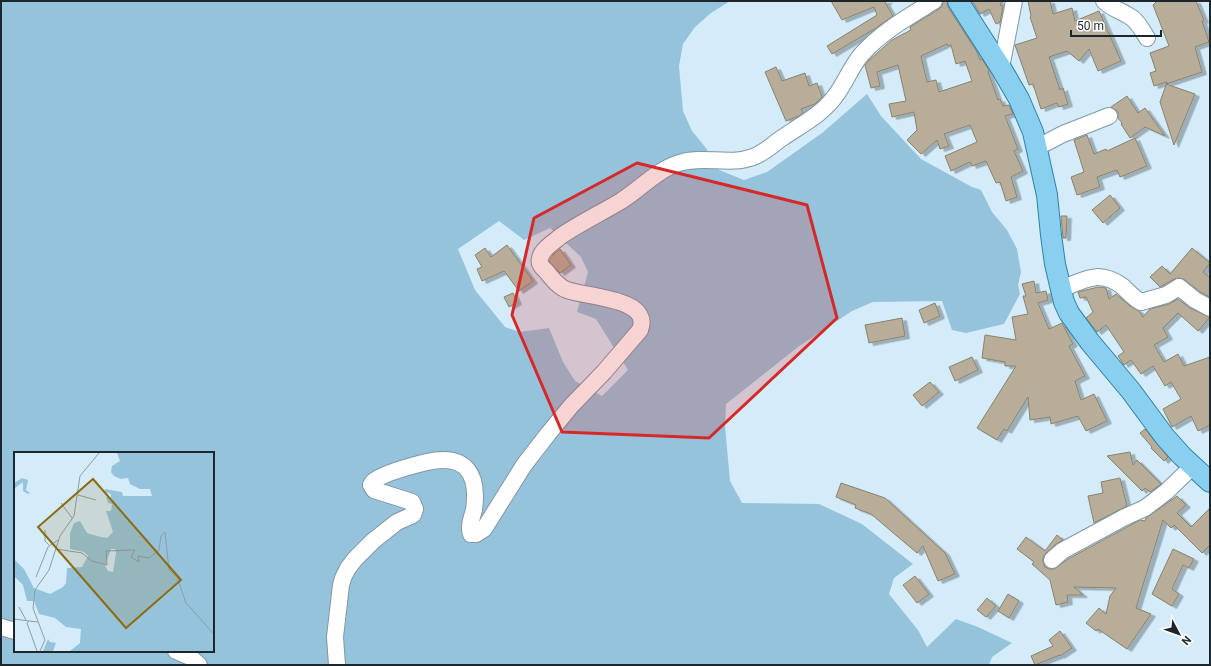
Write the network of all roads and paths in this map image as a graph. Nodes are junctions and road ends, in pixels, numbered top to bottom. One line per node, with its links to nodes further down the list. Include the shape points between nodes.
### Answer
1 (934, 1): 18 (street, via 877,39 860,56 836,96 820,113 766,149 742,160 692,160 679,163 563,235 544,251 539,261 559,285 568,290 628,304 639,314 642,326 548,434 524,465 484,529 476,534 471,534 469,530 474,508 473,478 469,470 462,465 440,459 388,474 373,482 371,485 374,490 412,502 414,512 410,518 394,524 373,541 348,568 341,585 337,619)
2 (958, 1): 6 (main road)
3 (1014, 1): 6 (street)
4 (1104, 1): 5 (street, via 1130,16)
5 (1147, 38)
6 (1001, 68): 8 (main road, via 1019,99 1033,132)
7 (1109, 116): 8 (street)
8 (1036, 148): 9 (main road, via 1047,195 1055,264)
9 (1061, 289): 10 (street, via 1100,276 1121,286 1141,302 1166,295 1179,287); 11 (main road, via 1064,302 1075,323 1166,437)
10 (1210, 308)
11 (1193, 466): 12 (main road); 13 (street, via 1145,508 1062,551)
12 (1210, 482)
13 (1052, 560)
14 (1, 627): 15 (street)
15 (14, 631)
16 (178, 652): 17 (street)
17 (199, 665)
18 (337, 665)

